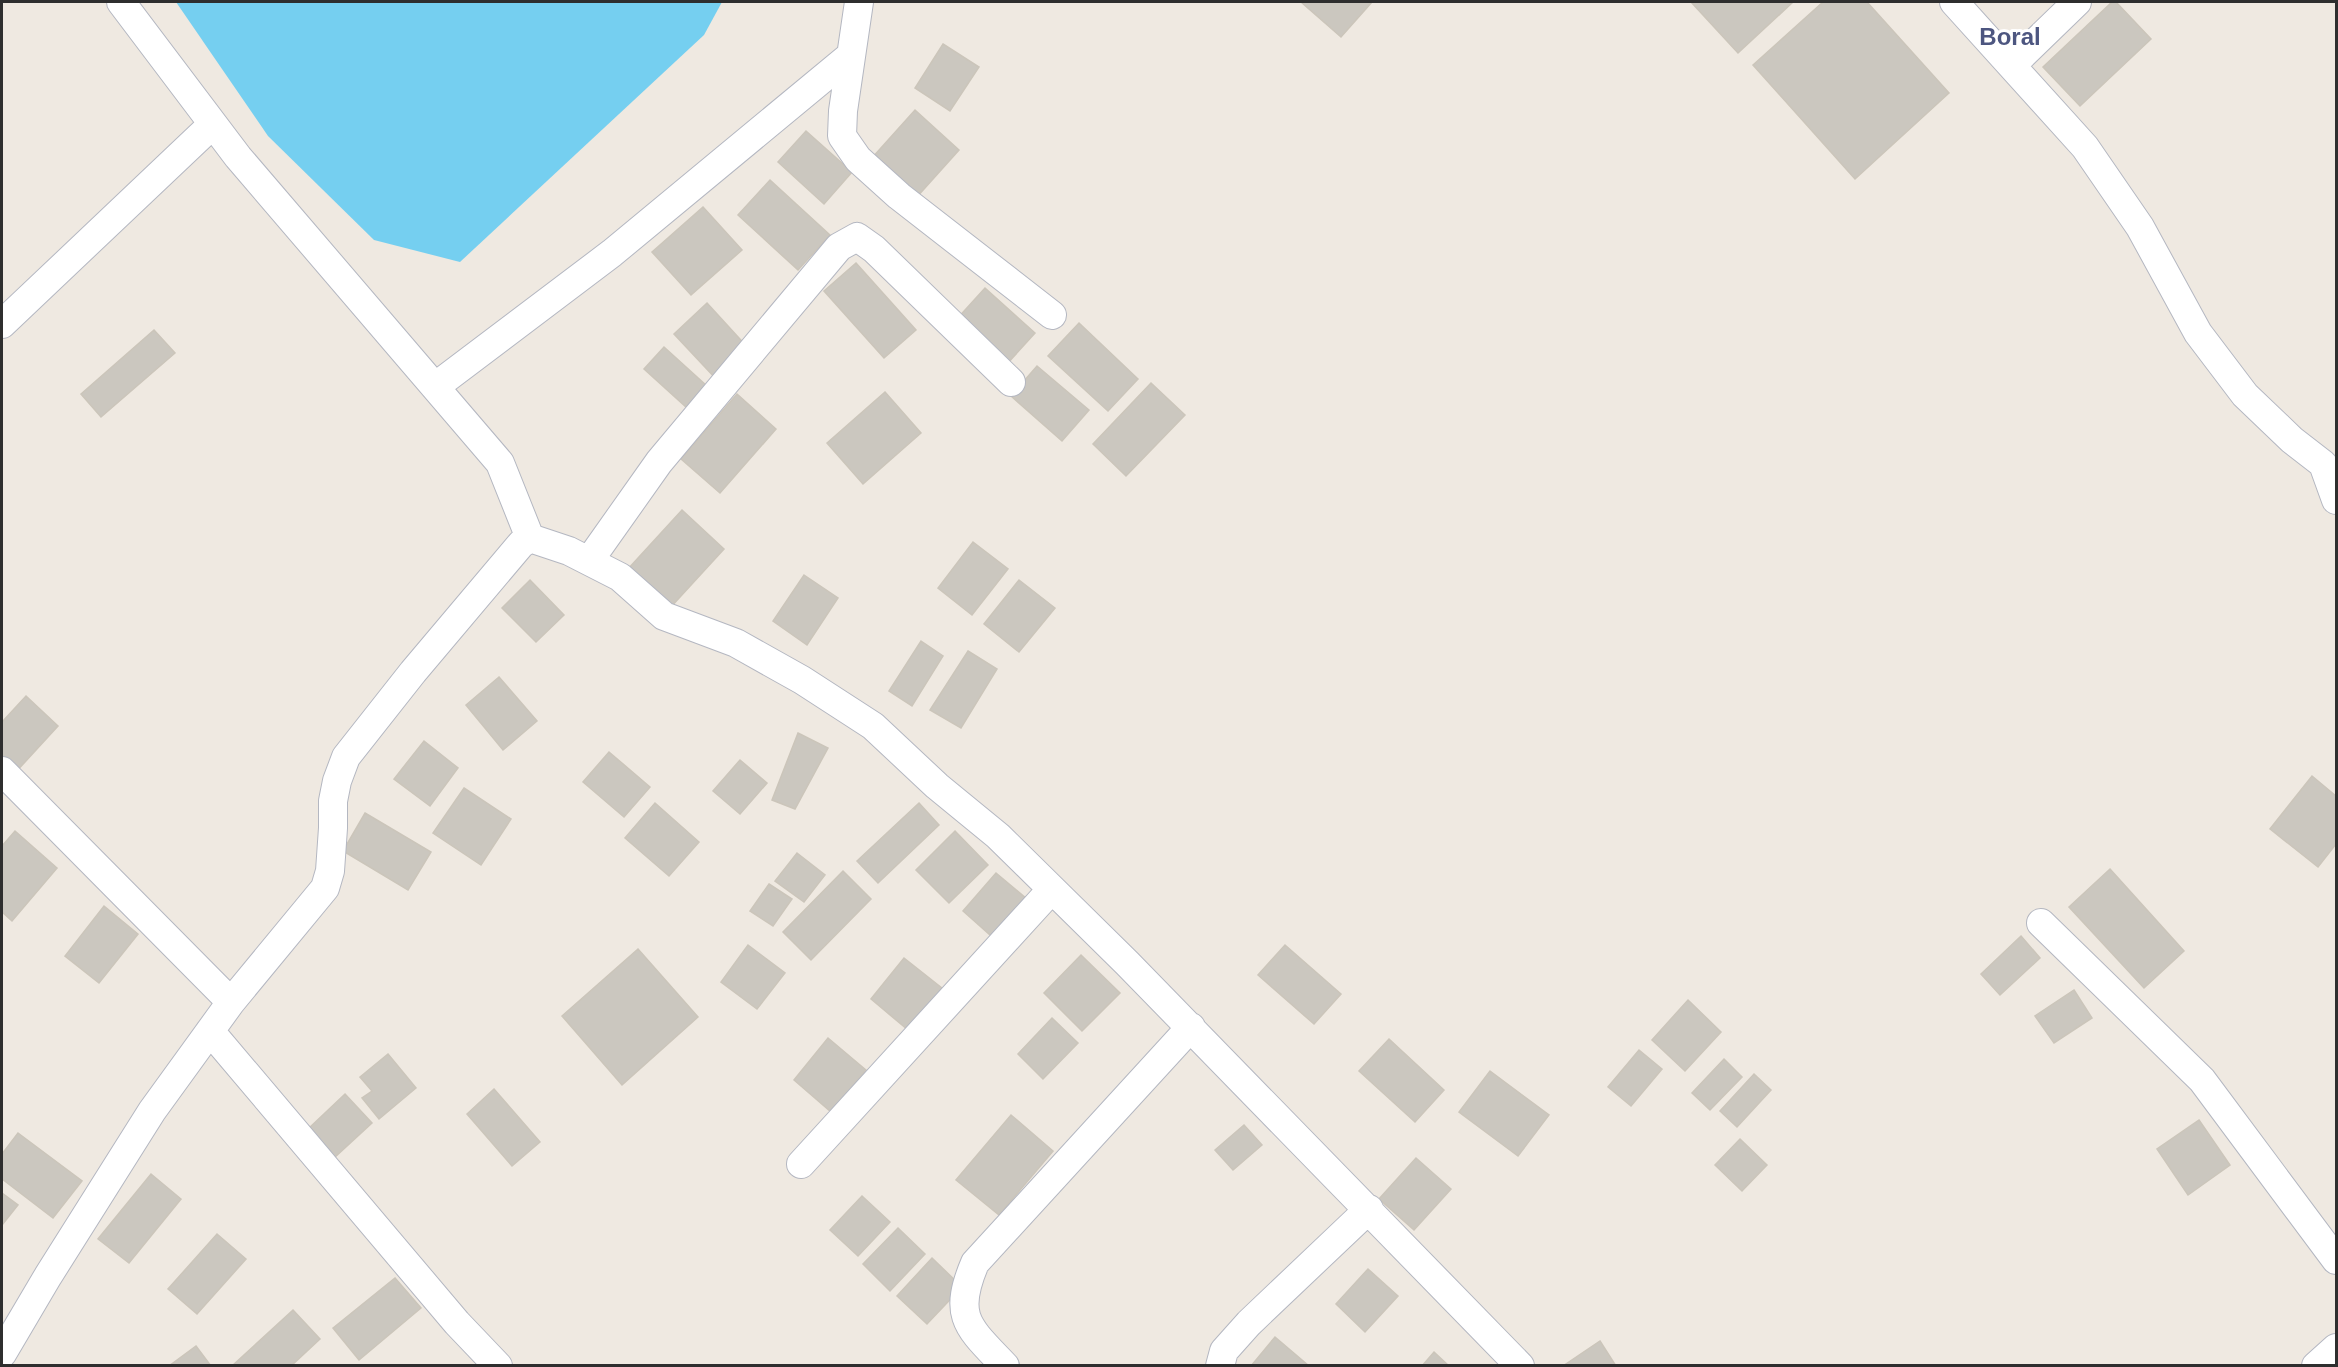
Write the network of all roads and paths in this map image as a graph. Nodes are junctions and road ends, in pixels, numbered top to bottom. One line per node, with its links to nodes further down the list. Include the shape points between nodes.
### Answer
1 (121, 2): 7 (street)
2 (858, 2): 5 (street)
3 (1954, 2): 6 (street)
4 (2077, 2): 6 (street)
5 (850, 56): 8 (street, via 842,136 858,159 899,196); 11 (street, via 612,253)
6 (2012, 65): 12 (street, via 2085,147 2140,227 2198,333 2245,395 2292,440)
7 (213, 124): 9 (street); 11 (street)
8 (1052, 315)
9 (2, 324)
10 (1011, 382): 15 (street, via 857,237 839,247 673,445)
11 (435, 386): 14 (street, via 500,463)
12 (2330, 462): 13 (street)
13 (2337, 500)
14 (530, 538): 15 (street); 19 (street, via 521,543 346,757 336,781 330,871 325,888)
15 (589, 561): 17 (street, via 620,577 664,616 736,643 873,726)
16 (2, 771): 19 (street)
17 (1052, 889): 20 (street); 22 (street)
18 (2041, 923): 24 (street, via 2202,1080)
19 (231, 1002): 21 (street)
20 (1191, 1027): 23 (street); 28 (street, via 975,1263 963,1305 971,1330)
21 (210, 1031): 26 (street, via 152,1111); 27 (street, via 449,1314)
22 (801, 1164)
23 (1369, 1209): 29 (street, via 1249,1323 1224,1351); 30 (street)
24 (2337, 1260)
25 (2337, 1348): 31 (street)
26 (2, 1354)
27 (498, 1365)
28 (1005, 1365)
29 (1220, 1365)
30 (1520, 1365)
31 (2316, 1365)

